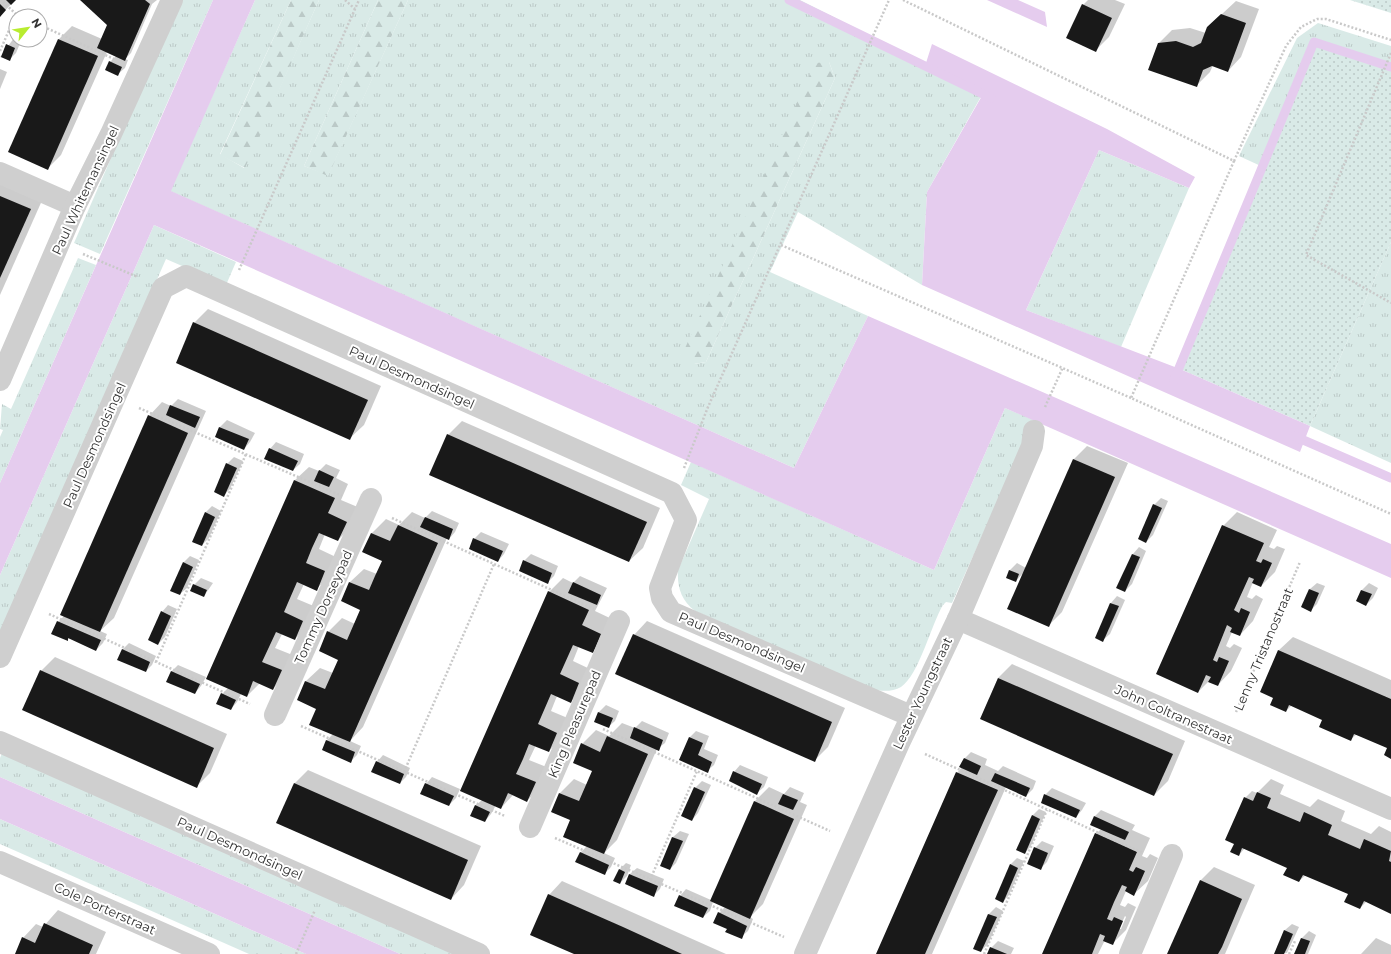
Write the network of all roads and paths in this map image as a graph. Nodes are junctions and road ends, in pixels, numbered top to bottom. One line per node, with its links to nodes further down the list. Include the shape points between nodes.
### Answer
1 (1, 0): 7 (path)
2 (172, 0): 14 (street, Paul Whitemansingel)
3 (345, 0): 8 (path)
4 (358, 0): 8 (path)
5 (889, 0): 18 (path)
6 (903, 0): 15 (path)
7 (10, 8)
8 (355, 9): 20 (path)
9 (48, 29): 14 (path)
10 (8, 32): 12 (path)
11 (1391, 40): 15 (path, via 1326,19 1317,19 1301,27 1286,46)
12 (0, 51)
13 (1391, 53): 22 (path, via 1306,255)
14 (140, 71): 17 (street, Paul Whitemansingel)
15 (1234, 161): 26 (path)
16 (0, 173): 17 (street)
17 (75, 206): 24 (street, Paul Whitemansingel)
18 (781, 245): 23 (path); 29 (path, via 708,407)
19 (85, 254): 21 (path)
20 (240, 267)
21 (137, 277)
22 (1391, 303)
23 (1063, 367): 25 (path); 26 (path)
24 (0, 380)
25 (1056, 382)
26 (1131, 398): 31 (path)
27 (1034, 431): 35 (street, Lester Youngstraat, via 1032,446)
28 (246, 454): 38 (path)
29 (687, 461)
30 (371, 499): 39 (street, Tommy Dorseypad)
31 (1391, 514)
32 (1300, 562): 42 (path, Lenny Tristanostraat)
33 (494, 564): 46 (path)
34 (24, 602): 37 (street, Paul Desmondsingel); 38 (path); 40 (street, Paul Desmondsingel, via 163,288 186,276 672,493 686,520 660,588 662,598 671,612)
35 (958, 619): 40 (street, Lester Youngstraat); 42 (street, John Coltranestraat)
36 (619, 621): 41 (street, King Pleasurepad)
37 (0, 657)
38 (156, 662): 39 (path)
39 (275, 715): 46 (path)
40 (911, 716): 44 (street, Lester Youngstraat)
41 (577, 718): 45 (path); 49 (street, King Pleasurepad)
42 (1226, 737): 47 (street, John Coltranestraat)
43 (0, 742): 60 (street, Paul Desmondsingel)
44 (899, 743): 48 (path); 50 (street, Lester Youngstraat)
45 (697, 771): 50 (path); 53 (path)
46 (404, 772): 49 (path)
47 (1391, 809)
48 (1047, 810): 51 (path); 61 (path)
49 (530, 827): 53 (path)
50 (854, 842): 57 (street, Lester Youngstraat)
51 (1171, 860): 62 (street)
52 (0, 862): 56 (street, Cole Porterstraat)
53 (650, 880): 57 (path)
54 (318, 903): 59 (path)
55 (1295, 941): 63 (path)
56 (168, 946): 58 (street, Cole Porterstraat)
57 (806, 950)
58 (205, 953)
59 (296, 954)
60 (479, 954)
61 (984, 954)
62 (1130, 954)
63 (1289, 954)

